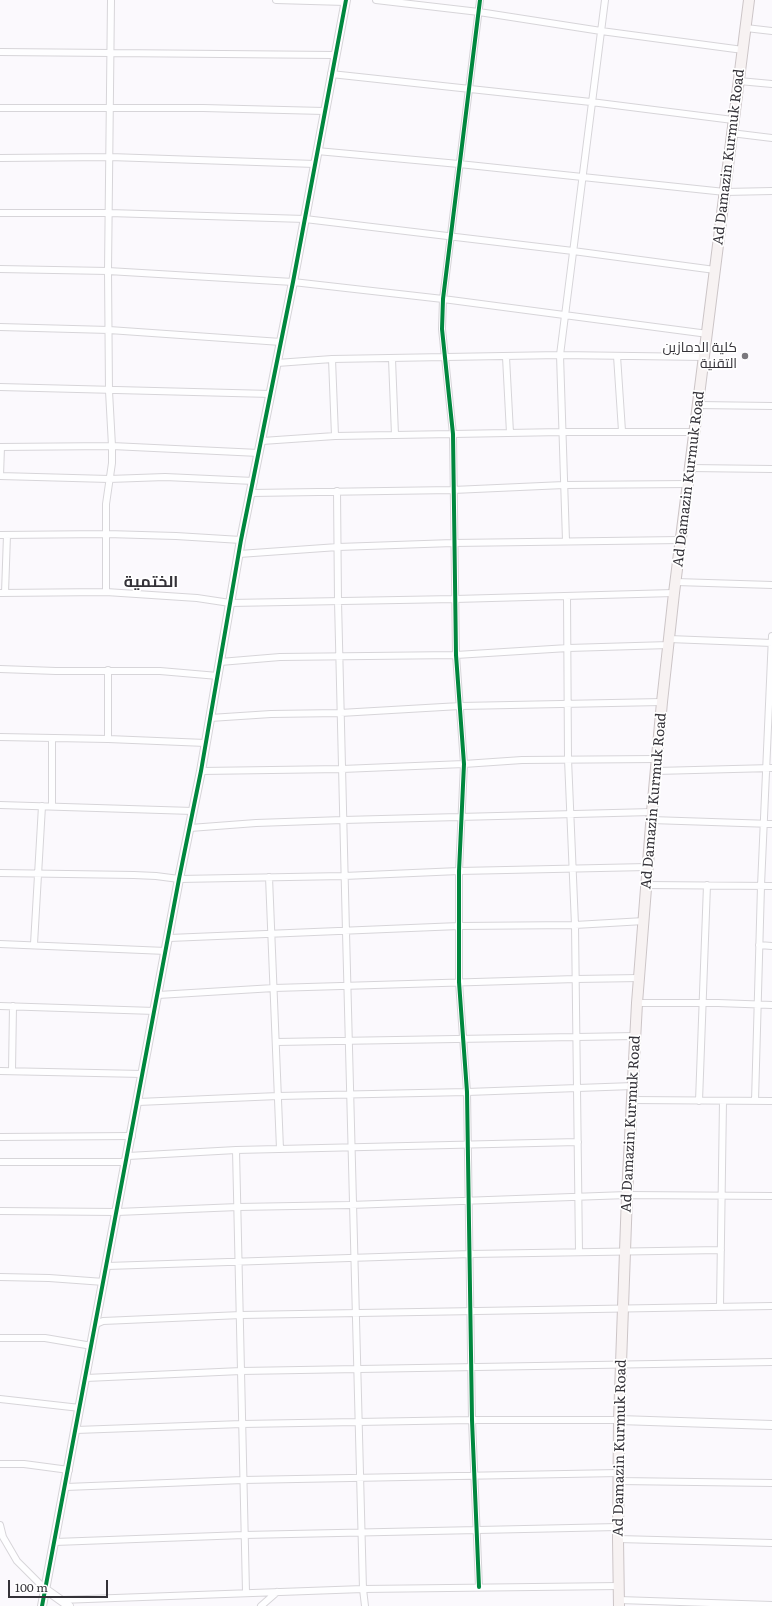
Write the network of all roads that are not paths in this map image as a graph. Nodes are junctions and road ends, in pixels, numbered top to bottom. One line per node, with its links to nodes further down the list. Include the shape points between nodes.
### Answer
1 (111, 0): 14 (street)
2 (276, 0): 7 (street)
3 (376, 0): 8 (street)
4 (480, 0): 8 (street)
5 (605, 0): 10 (street)
6 (750, 0): 9 (highway, Ad Damazin Kurmuk Road)
7 (346, 1): 15 (street)
8 (479, 12): 10 (street); 19 (street)
9 (746, 28): 11 (street); 12 (highway, Ad Damazin Kurmuk Road)
10 (601, 31): 12 (street); 20 (street)
11 (772, 31)
12 (743, 50): 17 (highway, Ad Damazin Kurmuk Road)
13 (0, 52): 14 (street)
14 (110, 52): 15 (street); 22 (street)
15 (334, 55): 16 (street)
16 (331, 74): 19 (street); 23 (street)
17 (739, 81): 18 (street); 24 (highway, Ad Damazin Kurmuk Road)
18 (772, 84)
19 (469, 89): 20 (street); 31 (street)
20 (591, 102): 24 (street); 32 (street)
21 (0, 108): 22 (street)
22 (110, 109): 23 (street); 28 (street)
23 (324, 111): 27 (street)
24 (733, 120): 25 (highway, Ad Damazin Kurmuk Road)
25 (732, 133): 26 (street); 33 (highway, Ad Damazin Kurmuk Road)
26 (772, 138)
27 (317, 151): 30 (street); 31 (street)
28 (110, 157): 29 (street); 30 (street); 36 (street)
29 (0, 158)
30 (315, 164): 37 (street)
31 (459, 164): 32 (street); 38 (street)
32 (582, 177): 33 (street); 39 (street)
33 (726, 192): 34 (street); 41 (highway, Ad Damazin Kurmuk Road)
34 (772, 192)
35 (0, 213): 36 (street)
36 (109, 213): 37 (street); 42 (street)
37 (305, 219): 38 (street); 43 (street)
38 (450, 236): 39 (street); 44 (street)
39 (573, 251): 41 (street); 45 (street)
40 (0, 269): 42 (street)
41 (715, 270): 48 (highway, Ad Damazin Kurmuk Road)
42 (108, 271): 43 (street); 47 (street)
43 (293, 282): 44 (street); 49 (street)
44 (443, 299): 45 (street); 54 (street, via 442,329)
45 (565, 316): 48 (street); 50 (street)
46 (0, 327): 47 (street)
47 (108, 330): 49 (street); 59 (street)
48 (708, 334): 53 (highway, Ad Damazin Kurmuk Road)
49 (280, 342): 57 (street)
50 (560, 355): 51 (street); 52 (street); 64 (street)
51 (617, 356): 53 (street); 63 (street)
52 (506, 357): 54 (street); 66 (street)
53 (705, 357): 61 (highway, Ad Damazin Kurmuk Road)
54 (446, 358): 56 (street); 67 (street)
55 (332, 359): 56 (street); 57 (street); 69 (street)
56 (392, 359): 68 (street)
57 (277, 364): 60 (street)
58 (0, 387): 59 (street)
59 (109, 391): 60 (street); 71 (street)
60 (271, 394): 70 (street)
61 (698, 405): 62 (street); 65 (highway, Ad Damazin Kurmuk Road)
62 (772, 406)
63 (622, 431): 64 (street); 65 (street)
64 (562, 432): 66 (street); 80 (street)
65 (695, 432): 74 (highway, Ad Damazin Kurmuk Road)
66 (510, 433): 67 (street)
67 (453, 434): 68 (street); 81 (street)
68 (395, 435): 69 (street)
69 (336, 436): 70 (street)
70 (262, 441): 73 (street)
71 (112, 446): 72 (street); 73 (street); 77 (street)
72 (0, 447): 76 (street)
73 (259, 453): 78 (street)
74 (690, 468): 75 (street); 79 (highway, Ad Damazin Kurmuk Road)
75 (772, 469)
76 (0, 476): 77 (street)
77 (109, 479): 78 (street, via 166,477); 84 (street, via 106,504)
78 (254, 480): 83 (street)
79 (688, 484): 80 (street); 87 (highway, Ad Damazin Kurmuk Road)
80 (564, 485): 81 (street); 88 (street)
81 (453, 490): 82 (street); 89 (street)
82 (337, 491): 83 (street); 90 (street)
83 (251, 493): 86 (street)
84 (107, 534): 85 (street); 86 (street); 94 (street)
85 (3, 535): 95 (street)
86 (241, 540): 91 (street)
87 (682, 540): 88 (street); 93 (highway, Ad Damazin Kurmuk Road)
88 (566, 541): 89 (street)
89 (453, 543): 90 (street); 97 (street)
90 (338, 546): 91 (street); 98 (street)
91 (239, 554): 99 (street)
92 (772, 585): 93 (street)
93 (675, 588): 96 (street); 101 (highway, Ad Damazin Kurmuk Road)
94 (106, 592): 95 (street); 99 (street, via 197,598)
95 (2, 593)
96 (567, 596): 97 (street); 103 (street)
97 (455, 599): 98 (street); 104 (street)
98 (338, 601): 99 (street); 105 (street)
99 (230, 603): 106 (street)
100 (772, 636): 102 (street)
101 (669, 642): 102 (street); 103 (street); 110 (highway, Ad Damazin Kurmuk Road)
102 (772, 643): 122 (street)
103 (568, 648): 104 (street); 111 (street)
104 (456, 655): 105 (street); 112 (street)
105 (340, 657): 106 (street, via 280,657); 113 (street)
106 (220, 662): 109 (street)
107 (0, 669): 108 (street)
108 (108, 670): 109 (street); 117 (street)
109 (218, 676): 114 (street)
110 (662, 702): 111 (street); 120 (highway, Ad Damazin Kurmuk Road)
111 (568, 705): 112 (street); 119 (street)
112 (460, 706): 113 (street); 121 (street)
113 (340, 712): 114 (street); 123 (street)
114 (210, 718): 118 (street)
115 (0, 737): 116 (street)
116 (52, 738): 117 (street); 128 (street)
117 (108, 739): 118 (street)
118 (206, 743): 124 (street)
119 (568, 759): 120 (street); 121 (street); 130 (street)
120 (657, 759): 125 (highway, Ad Damazin Kurmuk Road)
121 (464, 764): 123 (street); 132 (street)
122 (769, 768): 125 (street); 134 (street)
123 (342, 769): 124 (street); 133 (street)
124 (201, 771): 129 (street)
125 (656, 771): 131 (highway, Ad Damazin Kurmuk Road)
126 (0, 805): 127 (street)
127 (42, 806): 128 (street); 141 (street)
128 (52, 806): 129 (street)
129 (193, 811): 136 (street)
130 (572, 814): 131 (street); 132 (street); 138 (street)
131 (652, 816): 134 (street); 137 (highway, Ad Damazin Kurmuk Road)
132 (461, 817): 133 (street); 139 (street)
133 (343, 820): 136 (street); 142 (street)
134 (764, 824): 135 (street); 147 (street)
135 (772, 824)
136 (190, 828): 144 (street)
137 (647, 867): 138 (street); 145 (highway, Ad Damazin Kurmuk Road)
138 (574, 869): 139 (street); 150 (street)
139 (459, 871): 142 (street); 151 (street)
140 (0, 873): 141 (street)
141 (38, 874): 144 (street, via 156,876); 156 (street)
142 (344, 876): 143 (street); 152 (street)
143 (270, 877): 144 (street); 153 (street)
144 (179, 880): 154 (street)
145 (646, 885): 146 (street); 149 (highway, Ad Damazin Kurmuk Road)
146 (707, 885): 147 (street); 167 (street)
147 (761, 886): 148 (street); 157 (street)
148 (772, 886)
149 (644, 921): 150 (street); 160 (highway, Ad Damazin Kurmuk Road)
150 (575, 925): 151 (street); 161 (street)
151 (458, 926): 152 (street); 162 (street)
152 (346, 932): 153 (street); 163 (street)
153 (272, 933): 154 (street); 164 (street)
154 (169, 938): 159 (street)
155 (0, 944): 156 (street)
156 (34, 944): 159 (street)
157 (759, 945): 158 (street); 168 (street)
158 (772, 946)
159 (166, 951): 165 (street)
160 (640, 978): 161 (street); 166 (highway, Ad Damazin Kurmuk Road)
161 (576, 979): 162 (street); 173 (street)
162 (459, 982): 163 (street); 175 (street)
163 (347, 986): 164 (street); 176 (street)
164 (274, 988): 165 (street); 177 (street)
165 (158, 995): 172 (street)
166 (637, 1003): 167 (street); 174 (highway, Ad Damazin Kurmuk Road)
167 (703, 1003): 168 (street); 187 (street)
168 (757, 1005): 171 (street); 189 (street)
169 (0, 1006): 170 (street)
170 (12, 1006): 172 (street); 179 (street)
171 (772, 1006)
172 (155, 1011): 180 (street)
173 (576, 1036): 174 (street); 175 (street); 182 (street)
174 (636, 1036): 181 (highway, Ad Damazin Kurmuk Road)
175 (464, 1038): 176 (street); 183 (street)
176 (348, 1040): 177 (street); 184 (street)
177 (276, 1042): 185 (street)
178 (0, 1071): 179 (street)
179 (12, 1071): 180 (street)
180 (143, 1074): 191 (street)
181 (633, 1086): 182 (street); 186 (highway, Ad Damazin Kurmuk Road)
182 (577, 1088): 183 (street); 194 (street)
183 (468, 1092): 184 (street); 195 (street)
184 (350, 1094): 185 (street); 196 (street)
185 (278, 1096): 191 (street); 198 (street)
186 (632, 1100): 187 (street); 201 (highway, Ad Damazin Kurmuk Road)
187 (699, 1101): 188 (street)
188 (723, 1101): 189 (street); 202 (street)
189 (755, 1101): 190 (street)
190 (772, 1101)
191 (138, 1102): 192 (street)
192 (132, 1136): 193 (street); 199 (street)
193 (0, 1137)
194 (578, 1142): 195 (street); 204 (street)
195 (468, 1145): 196 (street); 205 (street)
196 (351, 1148): 198 (street); 206 (street)
197 (236, 1150): 198 (street); 199 (street); 207 (street)
198 (280, 1150)
199 (127, 1159): 200 (street); 209 (street)
200 (0, 1162)
201 (627, 1195): 202 (street); 204 (street); 212 (highway, Ad Damazin Kurmuk Road)
202 (722, 1196): 203 (street); 210 (street)
203 (772, 1196)
204 (579, 1197): 205 (street); 211 (street)
205 (469, 1200): 206 (street); 213 (street)
206 (353, 1204): 207 (street); 214 (street)
207 (238, 1207): 209 (street); 215 (street)
208 (0, 1211): 209 (street)
209 (117, 1212): 216 (street)
210 (721, 1250): 212 (street); 219 (street)
211 (579, 1252): 212 (street); 213 (street)
212 (625, 1252): 221 (highway, Ad Damazin Kurmuk Road)
213 (470, 1254): 214 (street); 222 (street)
214 (354, 1258): 215 (street); 223 (street)
215 (239, 1262): 216 (street); 224 (street)
216 (107, 1266): 218 (street)
217 (0, 1277): 218 (street)
218 (104, 1282): 225 (street)
219 (720, 1306): 220 (street); 221 (street)
220 (772, 1306)
221 (623, 1308): 222 (street); 229 (highway, Ad Damazin Kurmuk Road)
222 (471, 1312): 223 (street); 230 (street)
223 (356, 1314): 224 (street); 231 (street)
224 (240, 1315): 225 (street, via 103,1321); 232 (street)
225 (96, 1324): 227 (street)
226 (0, 1338): 227 (street, via 45,1338)
227 (92, 1346): 233 (street)
228 (772, 1362): 229 (street)
229 (621, 1364): 230 (street); 237 (highway, Ad Damazin Kurmuk Road)
230 (472, 1366): 231 (street); 236 (street)
231 (358, 1368): 232 (street); 238 (street)
232 (241, 1370): 233 (street); 239 (street)
233 (86, 1378): 235 (street)
234 (0, 1399): 235 (street)
235 (80, 1408): 241 (street)
236 (472, 1420): 237 (street); 238 (street); 244 (street)
237 (619, 1420): 240 (street); 245 (highway, Ad Damazin Kurmuk Road)
238 (359, 1422): 239 (street); 246 (street)
239 (242, 1424): 241 (street); 247 (street)
240 (772, 1425)
241 (76, 1430): 243 (street)
242 (0, 1464): 243 (street, via 24,1464)
243 (69, 1470): 249 (street)
244 (474, 1475): 245 (street); 246 (street); 252 (street)
245 (619, 1477): 248 (street); 251 (highway, Ad Damazin Kurmuk Road)
246 (360, 1478): 247 (street); 253 (street)
247 (243, 1480): 249 (street); 254 (street)
248 (772, 1483)
249 (66, 1487): 257 (street)
250 (0, 1525): 255 (street)
251 (618, 1527): 252 (street); 256 (highway, Ad Damazin Kurmuk Road)
252 (477, 1530): 253 (street); 260 (street)
253 (362, 1532): 254 (street); 262 (street)
254 (244, 1535): 257 (street); 263 (street)
255 (2, 1537): 261 (street, via 17,1561)
256 (618, 1539): 258 (street); 259 (highway, Ad Damazin Kurmuk Road)
257 (55, 1542): 261 (street)
258 (772, 1543)
259 (619, 1586): 260 (street); 266 (highway, Ad Damazin Kurmuk Road)
260 (479, 1587): 262 (street)
261 (45, 1589): 265 (street); 268 (street)
262 (363, 1589): 264 (street); 271 (street)
263 (246, 1592): 264 (street); 265 (street)
264 (277, 1592): 270 (street)
265 (60, 1600): 269 (street)
266 (619, 1603): 267 (street)
267 (772, 1605)
268 (42, 1606)
269 (69, 1606)
270 (261, 1606)
271 (365, 1606)

